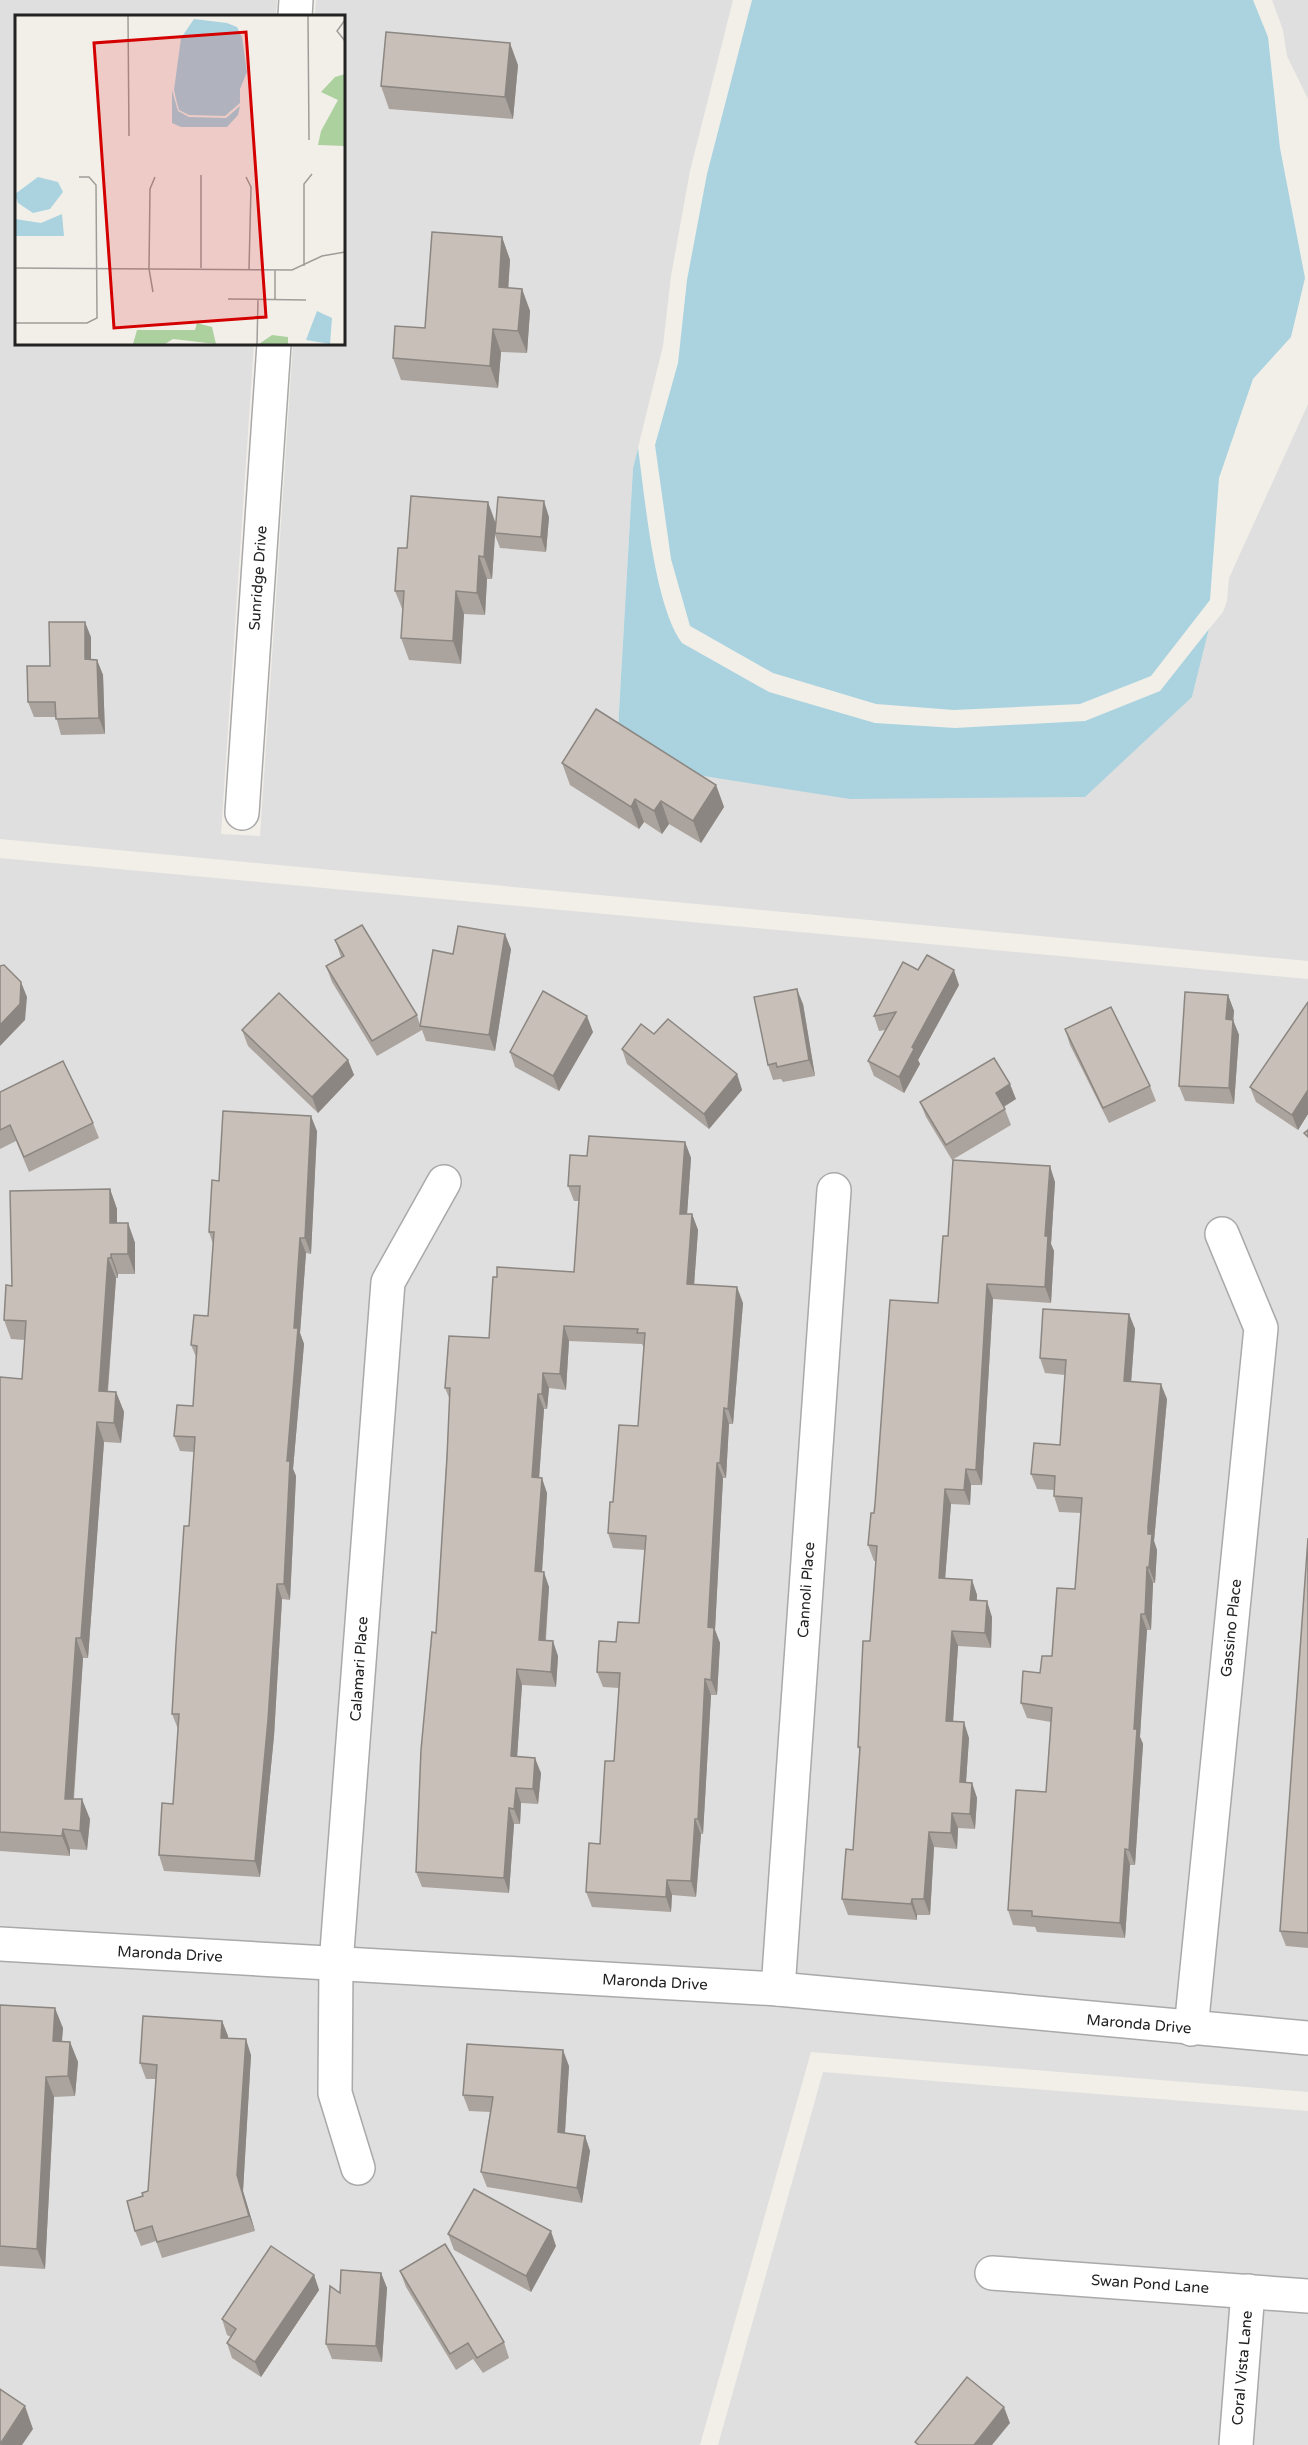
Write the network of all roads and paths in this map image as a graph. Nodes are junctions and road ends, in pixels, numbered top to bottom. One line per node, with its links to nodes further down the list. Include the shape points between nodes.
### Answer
1 (296, 0): 2 (street)
2 (295, 15)
3 (274, 345): 4 (street, Sunridge Drive)
4 (242, 813)
5 (444, 1182): 9 (street, Calamari Place, via 388,1282)
6 (834, 1190): 10 (street, Cannoli Place)
7 (1222, 1234): 11 (street, Gassino Place, via 1261,1328)
8 (0, 1944): 9 (street, Maronda Drive)
9 (336, 1964): 10 (street, Maronda Drive); 13 (street, Calamari Place, via 334,2093)
10 (777, 1989): 11 (street, Maronda Drive)
11 (1191, 2029): 12 (street, Maronda Drive)
12 (1308, 2038)
13 (358, 2168)
14 (992, 2272): 15 (street, Swan Pond Lane)
15 (1248, 2291): 16 (street, Swan Pond Lane); 17 (street, Coral Vista Lane)
16 (1308, 2296)
17 (1236, 2445)

